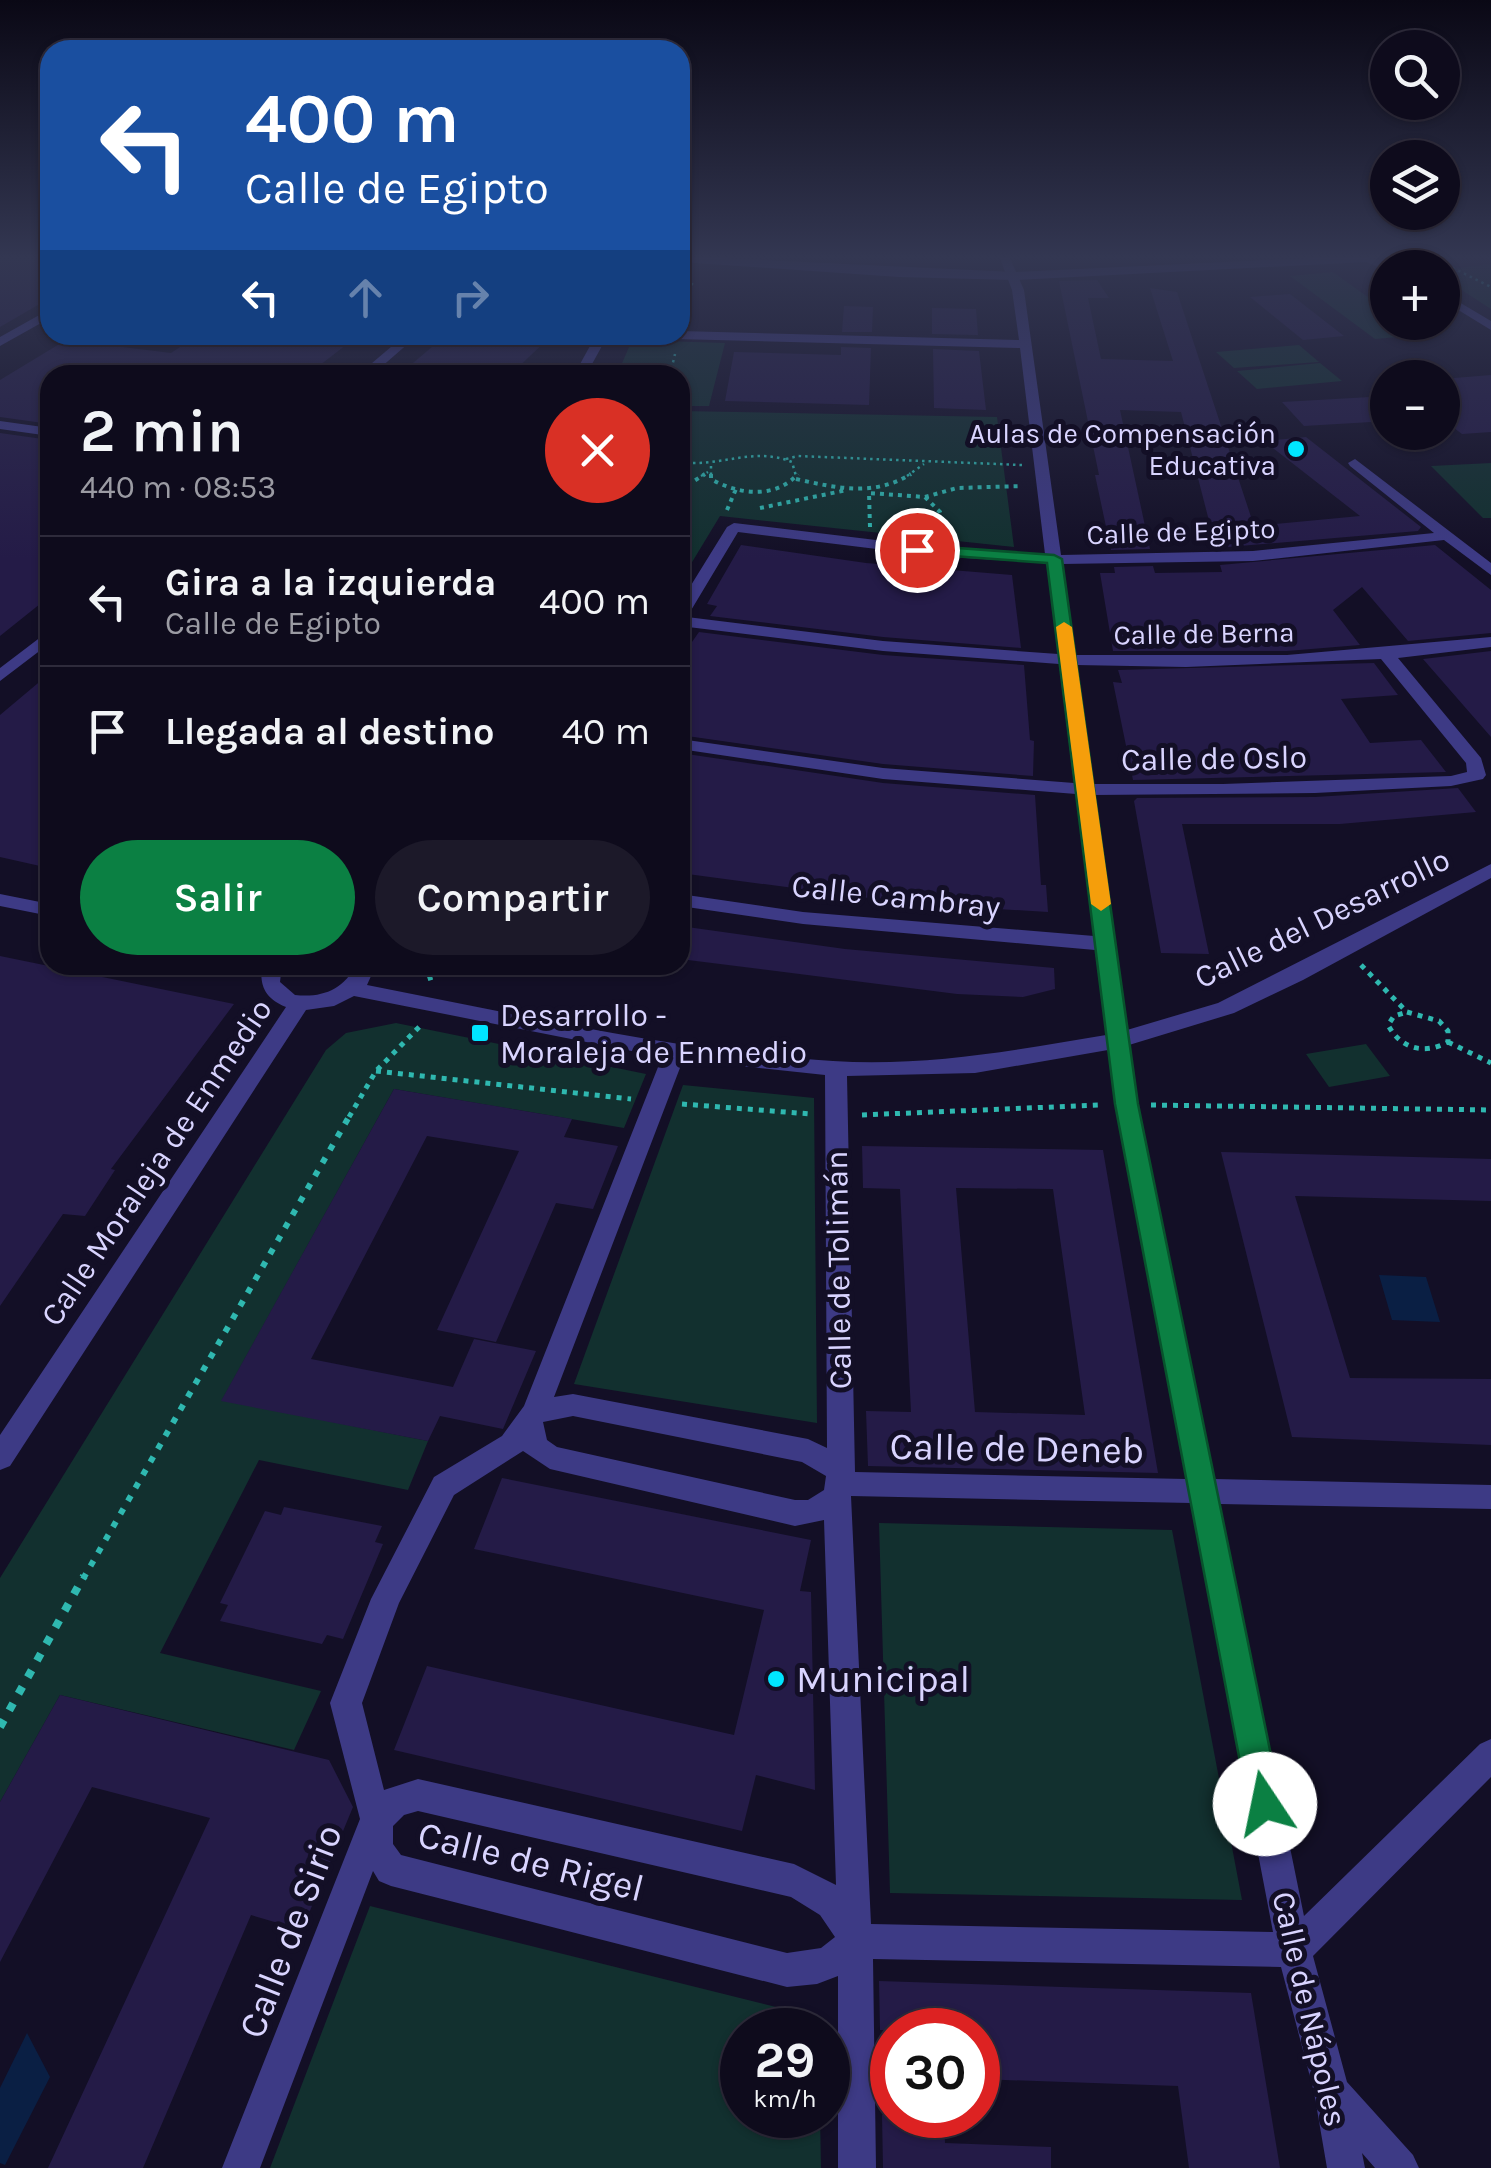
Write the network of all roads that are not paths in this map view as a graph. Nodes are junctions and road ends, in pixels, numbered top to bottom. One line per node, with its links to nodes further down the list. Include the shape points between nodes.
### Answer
1 (1026, 357): 6 (street, Calle de Nápoles)
2 (0, 426): 3 (street)
3 (40, 431)
4 (1355, 463): 5 (street)
5 (1450, 535): 6 (street, Calle de Egipto, via 1260,555); 7 (street)
6 (1054, 559): 8 (street, Calle de Egipto, via 734,528); 13 (street, Calle de Nápoles)
7 (1491, 570)
8 (690, 601)
9 (690, 620): 13 (street, Calle de Berna, via 862,647)
10 (1491, 642): 12 (street, Calle de Berna)
11 (40, 643): 14 (street)
12 (1386, 654): 13 (street, Calle de Berna); 16 (street, Calle de Oslo, via 1475,762 1477,775 1274,789)
13 (1070, 662): 16 (street, Calle de Nápoles)
14 (0, 676)
15 (690, 745): 16 (street, Calle de Oslo)
16 (1086, 789): 21 (street, Calle de Nápoles)
17 (1491, 870): 26 (street, Calle del Desarrollo, via 1226,1008)
18 (0, 900): 20 (street)
19 (690, 901): 21 (street, Calle Cambray, via 821,920)
20 (40, 908)
21 (1106, 944): 26 (street, Calle de Nápoles)
22 (268, 975): 25 (street, via 272,990)
23 (364, 975): 24 (street)
24 (353, 989): 25 (street, via 328,1001); 27 (street, Calle del Desarrollo)
25 (300, 1003): 30 (street, Calle Moraleja de Enmedio)
26 (1118, 1041): 28 (street, Calle del Desarrollo, via 975,1065); 32 (street, Calle de Nápoles)
27 (675, 1052): 28 (street, Calle del Desarrollo); 29 (street, Calle de Sirio)
28 (836, 1069): 31 (street, Calle de Tolimán)
29 (532, 1419): 31 (street, via 572,1405 808,1451); 31 (street, via 534,1446 550,1457 795,1514 813,1512); 35 (street, Calle de Sirio, via 512,1444 444,1486 379,1616 346,1702)
30 (0, 1458)
31 (840, 1484): 32 (street, Calle de Deneb); 36 (street, Calle de Tolimán)
32 (1202, 1492): 33 (street, Calle de Deneb); 37 (street, Calle de Nápoles)
33 (1491, 1497)
34 (1491, 1755): 37 (street)
35 (376, 1819): 36 (street, Calle de Rigel, via 394,1802 418,1795 794,1882 841,1909); 36 (street, Calle de Rigel, via 377,1849 391,1869 560,1913 787,1970 841,1959); 39 (street, Calle de Sirio)
36 (855, 1941): 37 (street); 40 (street, Calle de Tolimán)
37 (1294, 1950): 38 (street, Calle de Nápoles)
38 (1332, 2092): 41 (street, Calle de Nápoles); 42 (street)
39 (242, 2168)
40 (856, 2168)
41 (1346, 2168)
42 (1400, 2168)

